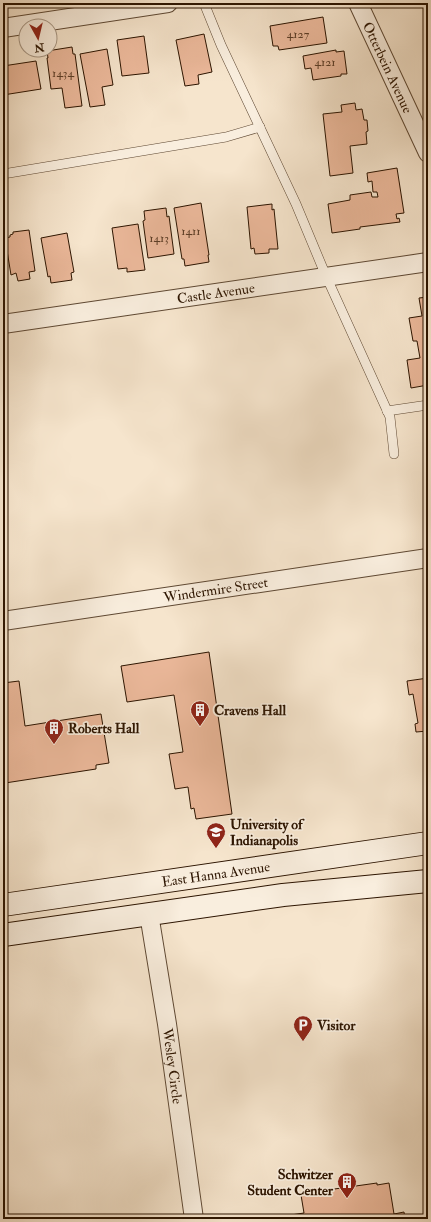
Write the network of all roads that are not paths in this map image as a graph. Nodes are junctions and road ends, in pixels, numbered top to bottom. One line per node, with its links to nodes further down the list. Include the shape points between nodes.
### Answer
1 (168, 3): 4 (street)
2 (204, 3): 5 (lane)
3 (358, 3): 6 (street, Otterbein Avenue)
4 (3, 28)
5 (260, 127): 7 (lane, via 226,137); 9 (lane)
6 (428, 153)
7 (3, 174)
8 (428, 262): 9 (street, Castle Avenue)
9 (326, 276): 10 (street, Castle Avenue); 12 (lane)
10 (3, 324)
11 (428, 405): 12 (lane)
12 (387, 411): 13 (lane)
13 (394, 454)
14 (428, 558): 15 (street, Windermire Street)
15 (3, 621)
16 (428, 843): 18 (main road, East Hanna Avenue)
17 (428, 881): 19 (main road, via 283,895)
18 (3, 905)
19 (149, 914): 20 (main road); 21 (street, Wesley Circle)
20 (3, 935)
21 (194, 1219)

